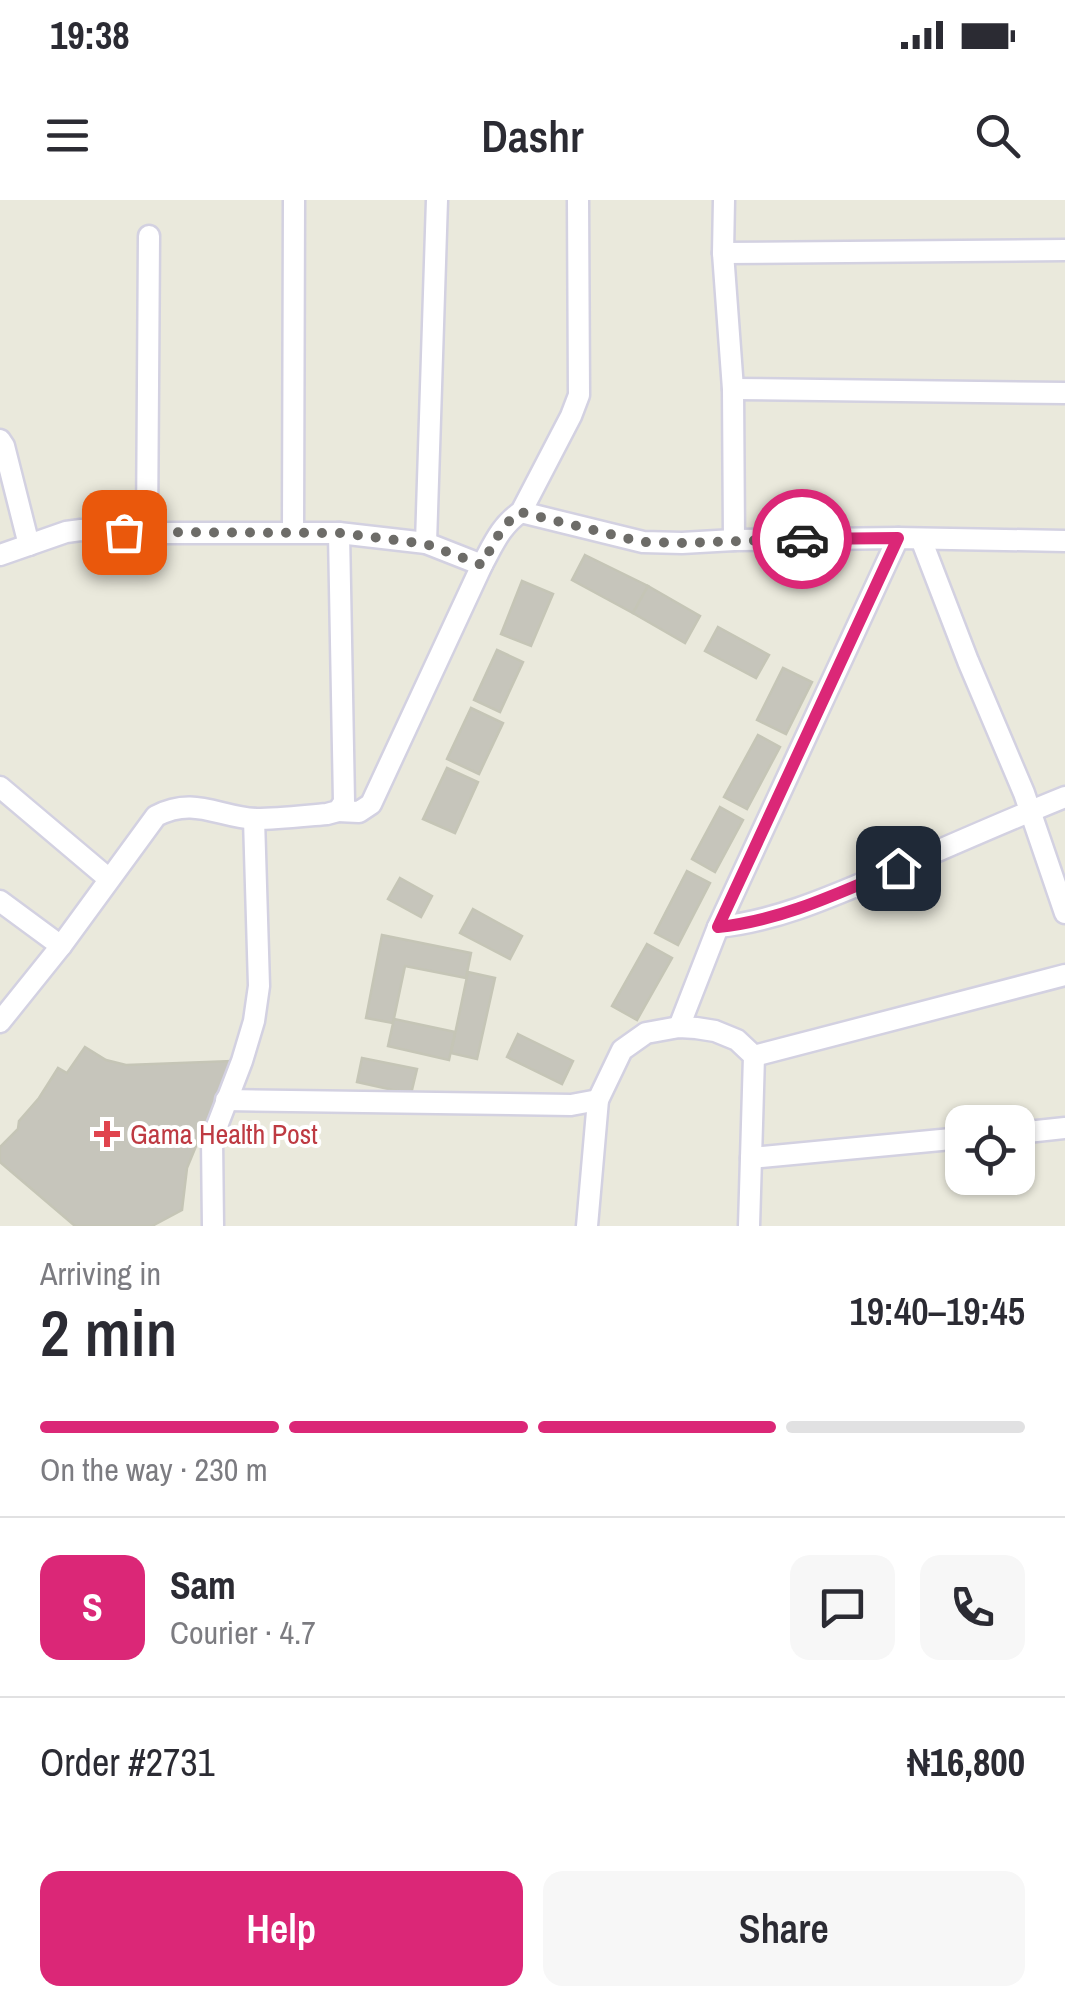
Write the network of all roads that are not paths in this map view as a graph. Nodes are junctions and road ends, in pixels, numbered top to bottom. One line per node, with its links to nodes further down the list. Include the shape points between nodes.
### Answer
1 (294, 200): 12 (street)
2 (437, 200): 20 (street)
3 (578, 200): 11 (street, via 579,395)
4 (724, 200): 7 (street)
5 (149, 236): 13 (street)
6 (1065, 250): 7 (street)
7 (724, 253): 8 (street)
8 (733, 390): 9 (street); 17 (street)
9 (1065, 392)
10 (0, 440): 19 (street)
11 (520, 512): 17 (street, via 642,542); 22 (street, via 500,530)
12 (293, 532): 13 (street); 14 (street)
13 (147, 533): 19 (street, via 81,530)
14 (340, 533): 20 (street); 25 (street, via 344,802)
15 (898, 538): 16 (street); 17 (street); 31 (street)
16 (921, 539): 18 (street); 26 (street)
17 (734, 540)
18 (1065, 542)
19 (29, 544): 21 (street)
20 (426, 544): 22 (street)
21 (0, 555)
22 (482, 565): 25 (street, via 371,804 359,812)
23 (0, 787): 28 (street)
24 (1065, 797): 26 (street)
25 (338, 811): 27 (street)
26 (1030, 811): 30 (street); 31 (street, via 786,912)
27 (254, 819): 28 (street, via 172,808 156,816); 37 (street, via 259,986)
28 (110, 878): 32 (street)
29 (0, 901): 32 (street)
30 (1065, 913)
31 (718, 927): 35 (street)
32 (61, 946): 34 (street)
33 (1065, 975): 36 (street)
34 (0, 1022)
35 (679, 1027): 36 (street, via 714,1031); 38 (street, via 646,1032 622,1050)
36 (754, 1056): 42 (street)
37 (226, 1100): 38 (street); 43 (street, via 212,1140)
38 (598, 1100): 44 (street)
39 (1065, 1128): 40 (street)
40 (1035, 1131)
41 (945, 1140): 42 (street)
42 (750, 1158): 45 (street)
43 (213, 1226)
44 (588, 1226)
45 (748, 1226)

